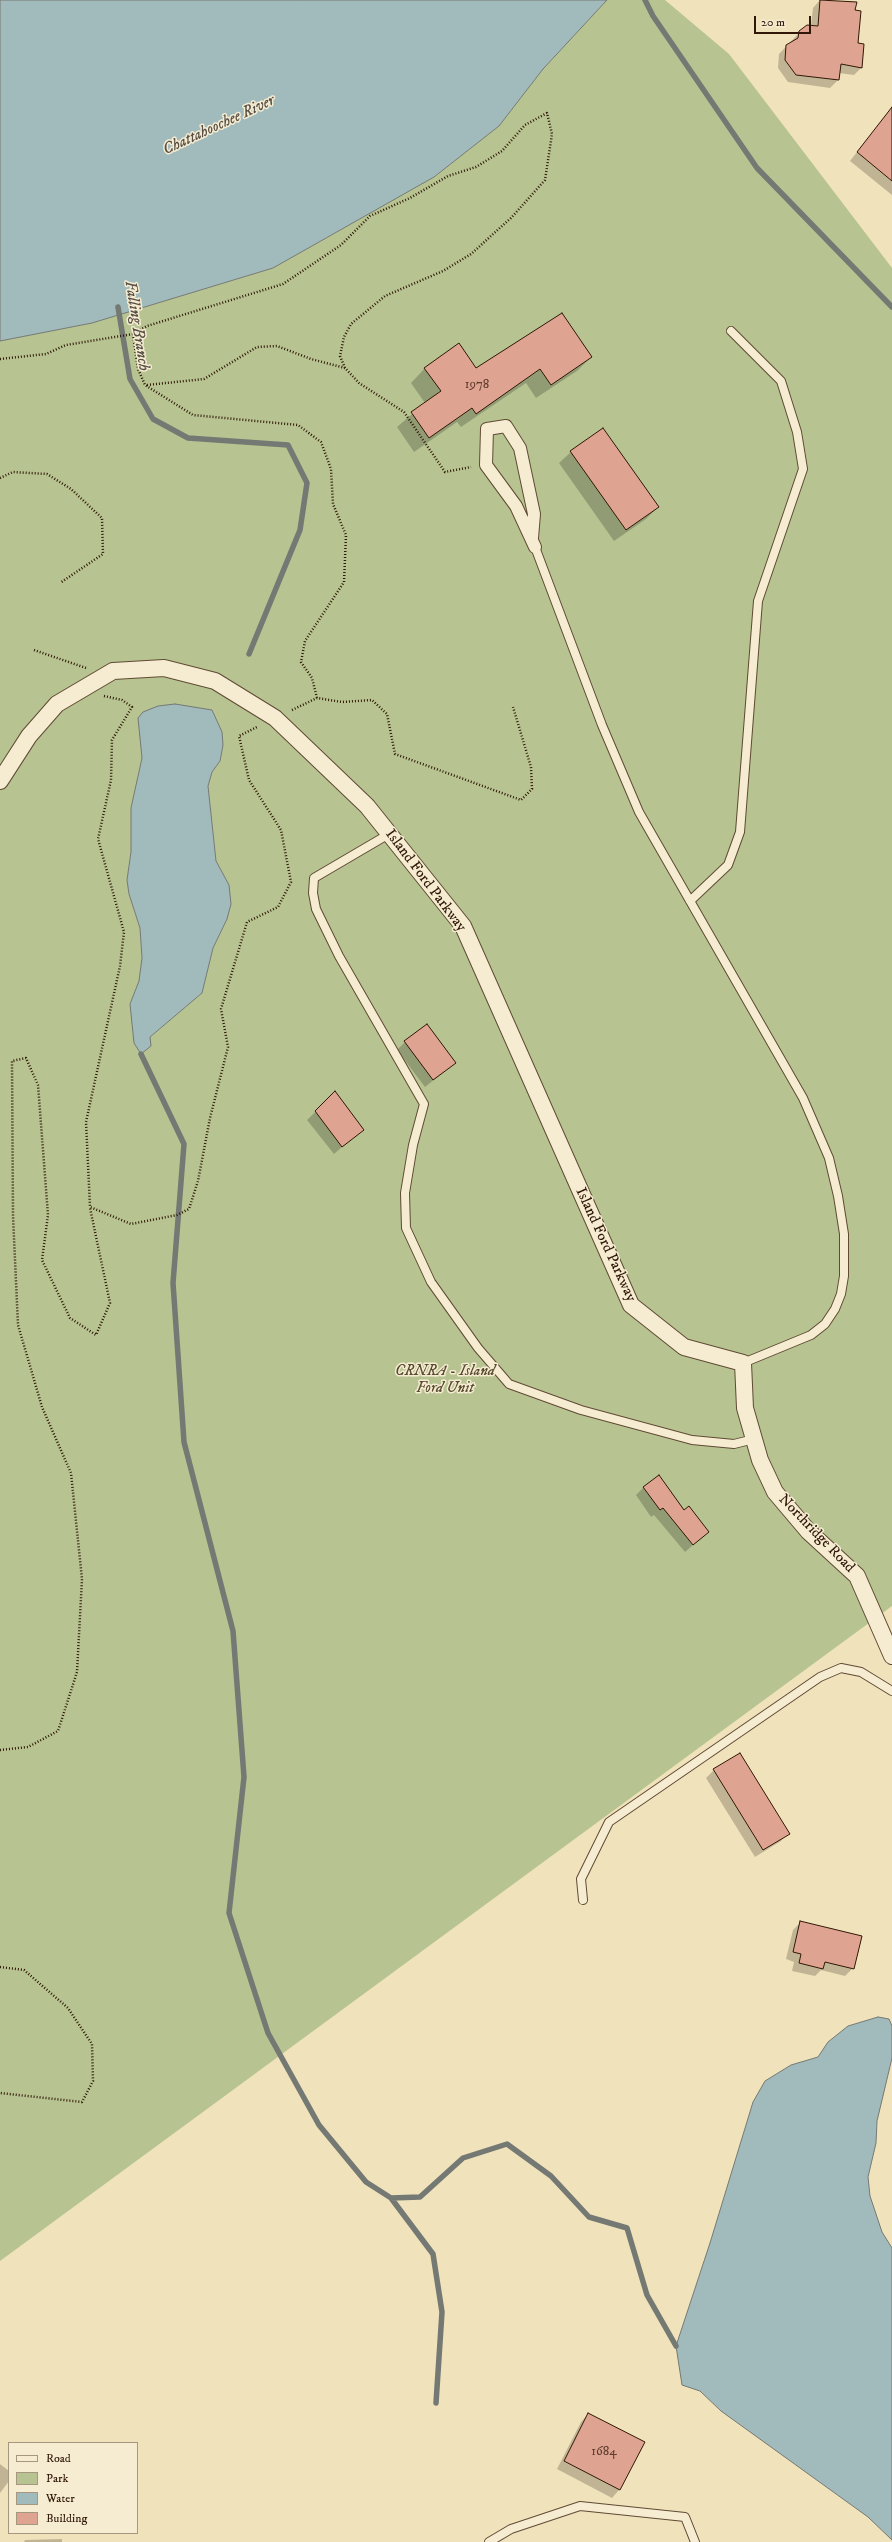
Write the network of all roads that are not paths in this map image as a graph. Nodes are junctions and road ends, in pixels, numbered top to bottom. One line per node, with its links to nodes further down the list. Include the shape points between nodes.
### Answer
1 (731, 331): 5 (lane, via 781,381 797,432 803,469 758,601 740,832 728,865)
2 (534, 543): 2 (street, via 516,506 486,465 486,430 506,426 520,448 534,514); 5 (lane, via 602,725 639,812)
3 (0, 781): 4 (street, Island Ford Parkway, via 29,736 56,704 114,670 164,668 215,681 275,718 367,806)
4 (389, 834): 6 (street, Island Ford Parkway, via 463,926 631,1305 684,1347); 7 (lane, via 314,878 313,893 316,910 339,956 424,1104 413,1145 405,1193 406,1228 432,1282 478,1348 509,1384 580,1410 692,1440 734,1444)
5 (690, 901): 6 (lane, via 817,1127 829,1158 844,1234 841,1294 825,1324 811,1335)
6 (743, 1363): 7 (street, Northridge Road, via 745,1408)
7 (754, 1439): 8 (street, Northridge Road, via 760,1460 775,1492 808,1531 857,1576)
8 (892, 1656)
9 (892, 1690): 10 (lane, via 861,1672 840,1668 820,1677 608,1822 580,1879)
10 (583, 1900)
11 (489, 2542): 12 (lane, via 511,2529 580,2506 685,2517)
12 (695, 2542)

